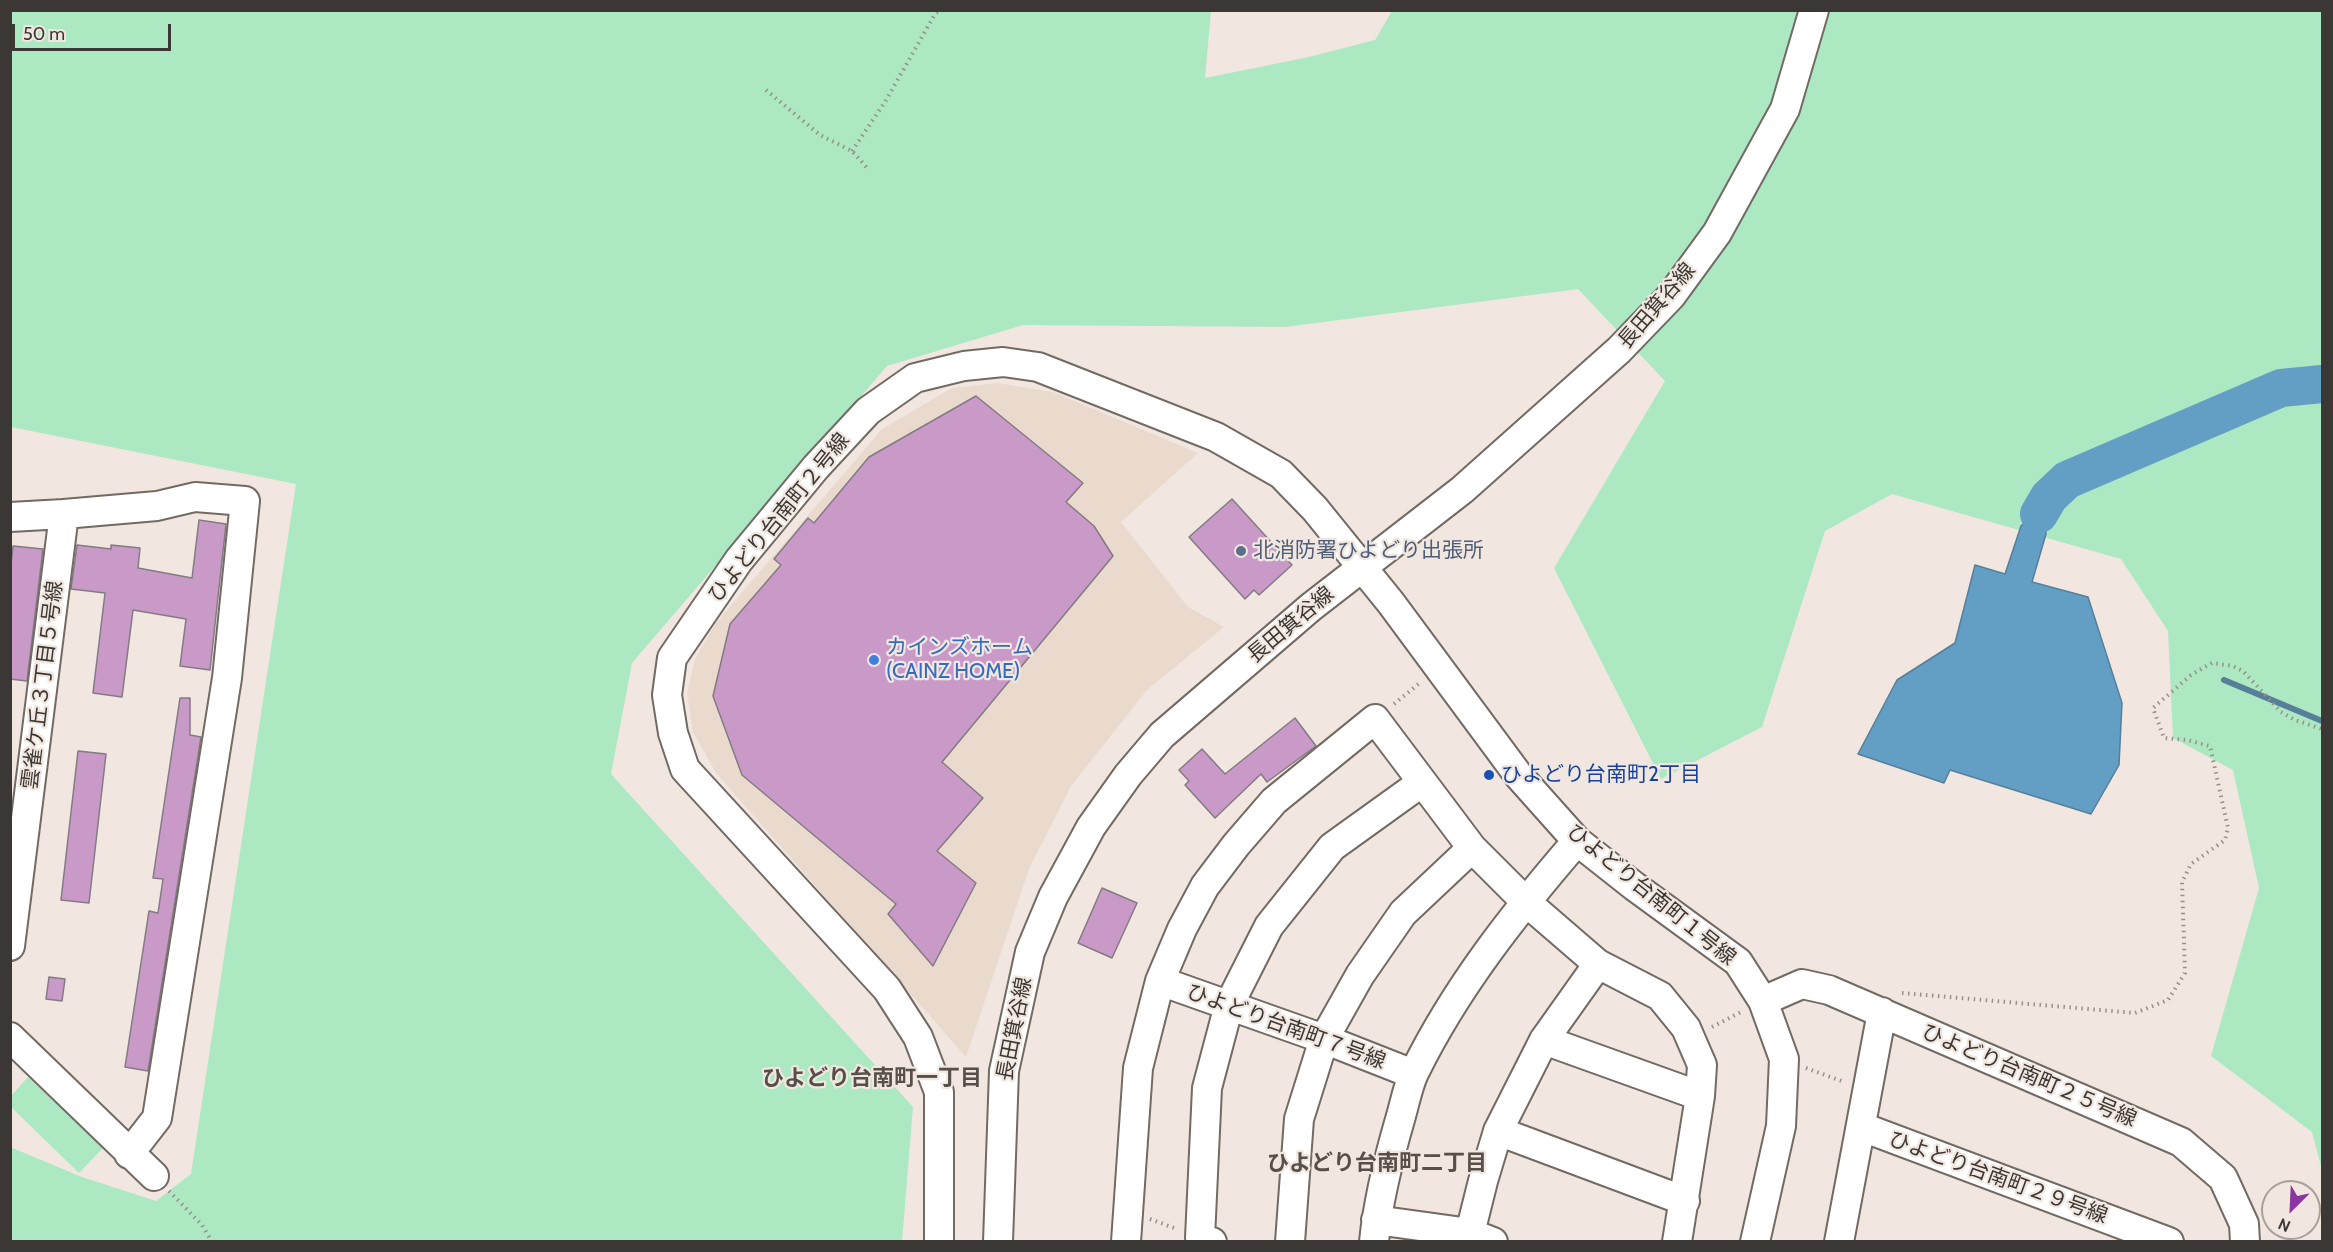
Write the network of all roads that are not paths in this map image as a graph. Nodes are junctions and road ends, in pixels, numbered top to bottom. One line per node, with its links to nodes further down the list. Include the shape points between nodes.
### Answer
1 (1814, 10): 4 (street, 長田箕谷線, via 1785,109 1717,233 1671,296 1619,350 1462,490)
2 (64, 514): 3 (street); 9 (street, 雲雀ケ丘３丁目５号線); 22 (street, via 157,506 195,497 245,501 227,678 157,1118)
3 (10, 517)
4 (1363, 566): 6 (street, ひよどり台南町１号線, via 1519,776); 29 (street, ひよどり台南町２号線, via 1281,474 1216,437 1038,367 1003,362 963,366 915,378 868,411 740,560 672,658 667,695 673,733 685,769 887,989 918,1036 939,1092); 30 (street, 長田箕谷線, via 1162,735 1091,827 1053,897 1030,952 1004,1071)
5 (1421, 783): 7 (street); 11 (street, via 1375,719 1274,801 1236,845 1205,886); 13 (street, via 1332,847 1269,926)
6 (1577, 841): 8 (street); 12 (street, ひよどり台南町１号線, via 1738,962)
7 (1472, 848): 8 (street); 16 (street, via 1403,913 1360,975)
8 (1525, 901): 10 (street); 18 (street, via 1467,980)
9 (10, 946)
10 (1598, 964): 17 (street); 19 (street, via 1660,996 1686,1028 1702,1065)
11 (1160, 981): 13 (street, ひよどり台南町７号線); 31 (street, via 1138,1068)
12 (1762, 1002): 14 (street, ひよどり台南町２５号線, via 1802,984 1829,990); 34 (street, ひよどり台南町１号線, via 1784,1059 1781,1126)
13 (1229, 1005): 16 (street, ひよどり台南町７号線); 28 (street, via 1207,1088)
14 (1882, 1012): 20 (street); 37 (street, ひよどり台南町２５号線, via 2181,1142 2223,1178 2244,1224)
15 (10, 1037): 22 (street)
16 (1324, 1039): 18 (street, ひよどり台南町７号線); 32 (street, via 1299,1119)
17 (1544, 1040): 19 (street); 21 (street)
18 (1413, 1074): 25 (street, via 1389,1159)
19 (1700, 1096): 24 (street)
20 (1862, 1127): 26 (street, ひよどり台南町２９号線); 35 (street)
21 (1498, 1131): 24 (street); 27 (street, via 1483,1181)
22 (129, 1154): 23 (street)
23 (154, 1176)
24 (1685, 1201): 33 (street)
25 (1375, 1231): 27 (street)
26 (2130, 1234): 36 (street, ひよどり台南町２９号線)
27 (1482, 1237)
28 (1206, 1240)
29 (939, 1242)
30 (998, 1242)
31 (1126, 1242)
32 (1290, 1242)
33 (1677, 1242)
34 (1755, 1242)
35 (1839, 1242)
36 (2169, 1242)
37 (2245, 1242)

